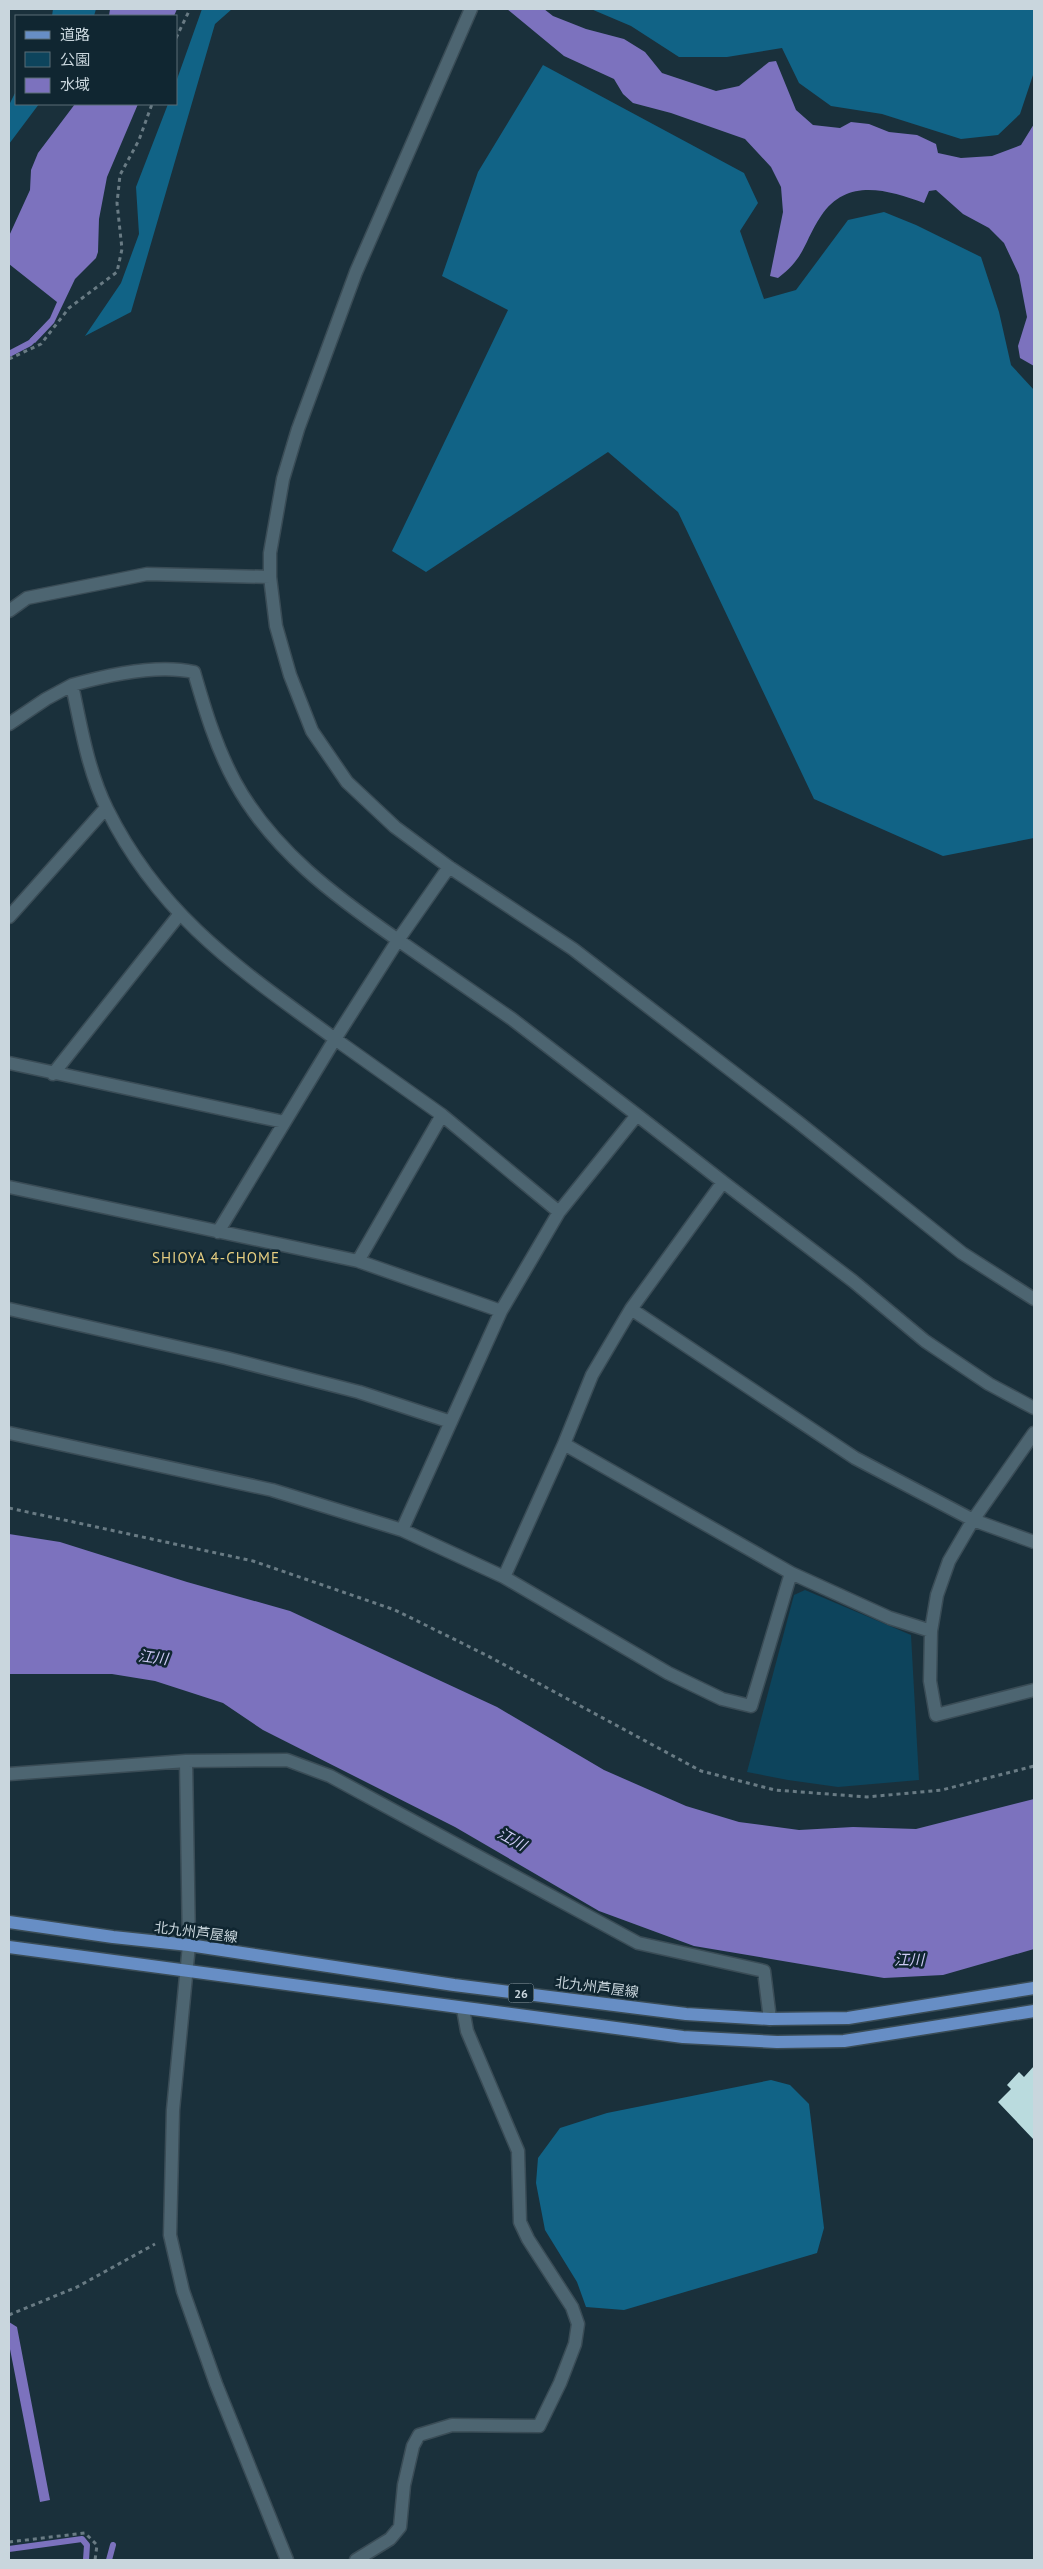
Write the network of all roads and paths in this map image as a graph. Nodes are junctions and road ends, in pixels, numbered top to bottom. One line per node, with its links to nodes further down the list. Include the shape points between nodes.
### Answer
1 (190, 9): 3 (path)
2 (471, 9): 6 (street, via 356,272 298,429 275,516)
3 (178, 34)
4 (152, 105): 5 (path, via 120,175 118,203 122,249 117,272 69,308 41,344)
5 (9, 359)
6 (270, 577): 7 (street, via 147,574 27,598); 11 (street, via 276,626 290,675 312,732 347,782 395,827)
7 (9, 611)
8 (72, 685): 9 (street, via 46,698); 10 (street, via 86,750); 14 (street, via 139,671 194,672 218,746 236,784 268,829 304,869)
9 (9, 724)
10 (106, 808): 12 (street, via 140,867); 13 (street)
11 (449, 868): 14 (street); 26 (street, via 573,949 962,1253)
12 (179, 914): 15 (street, via 228,960); 17 (street)
13 (9, 917)
14 (398, 940): 15 (street); 19 (street, via 512,1020)
15 (335, 1038): 18 (street); 20 (street)
16 (9, 1063): 17 (street)
17 (53, 1074): 20 (street)
18 (442, 1114): 23 (street); 25 (street)
19 (637, 1115): 21 (street); 23 (street)
20 (284, 1122): 24 (street)
21 (723, 1182): 28 (street); 30 (street, via 853,1281 925,1341 989,1384)
22 (9, 1187): 24 (street)
23 (559, 1212): 29 (street)
24 (218, 1232): 25 (street)
25 (358, 1260): 29 (street)
26 (1034, 1300)
27 (9, 1309): 31 (street, via 359,1392)
28 (632, 1309): 34 (street, via 592,1375); 36 (street, via 855,1458)
29 (500, 1311): 31 (street)
30 (1034, 1408)
31 (451, 1422): 37 (street)
32 (9, 1433): 37 (street, via 272,1490)
33 (1034, 1433): 36 (street)
34 (564, 1444): 39 (street); 40 (street)
35 (9, 1508): 44 (path, via 253,1561 395,1610 488,1656 701,1771 774,1790 868,1798 942,1790)
36 (973, 1520): 38 (street); 41 (street, via 949,1561 937,1595)
37 (402, 1530): 40 (street)
38 (1034, 1542)
39 (791, 1573): 40 (street, via 751,1706 722,1699 668,1673); 41 (street, via 890,1618)
40 (504, 1577)
41 (931, 1631): 42 (street, via 930,1681 936,1715)
42 (1034, 1690)
43 (186, 1760): 45 (street); 47 (street); 53 (street, via 287,1760 330,1776 638,1943 764,1971)
44 (1034, 1766)
45 (9, 1774)
46 (9, 1922): 47 (main road, 北九州芦屋線 / 26)
47 (188, 1945): 49 (street); 53 (main road, 北九州芦屋線 / 26, via 454,1985 686,2014)
48 (9, 1947): 49 (main road, 26)
49 (184, 1969): 51 (main road, 26); 54 (street, via 173,2110)
50 (1034, 1988): 53 (main road, 北九州芦屋線 / 26, via 848,2018)
51 (463, 2009): 52 (main road, 26, via 683,2037 777,2042 844,2042); 59 (street, via 467,2032 518,2151 520,2222 572,2307 578,2324 575,2344 539,2426 452,2426 419,2435 413,2446 404,2485 400,2527 390,2539)
52 (1034, 2011)
53 (770, 2019)
54 (170, 2235): 55 (path, via 77,2287); 58 (street, via 183,2291 216,2384)
55 (9, 2315)
56 (9, 2542): 57 (path, via 84,2533 97,2545)
57 (95, 2560)
58 (287, 2560)
59 (356, 2560)

